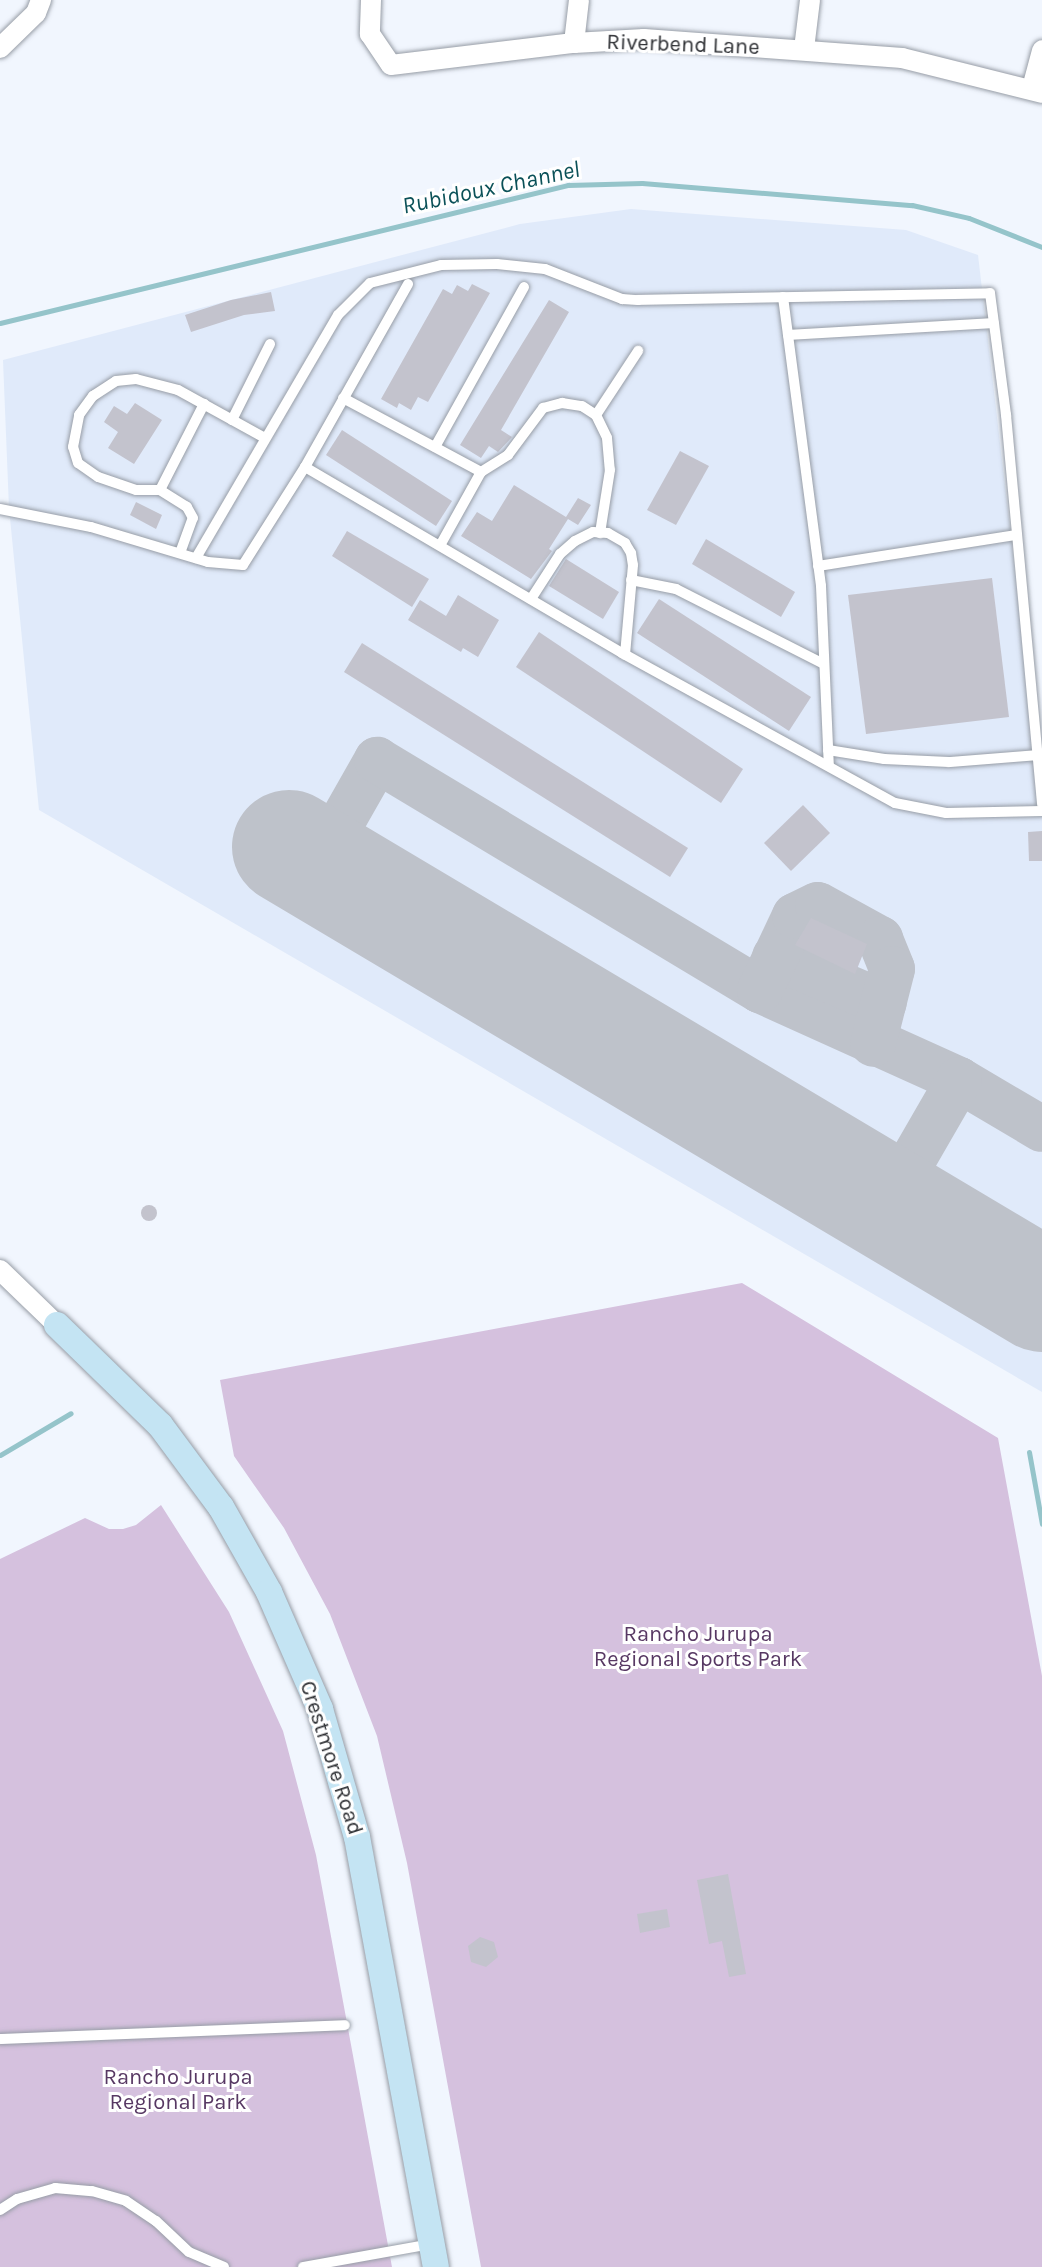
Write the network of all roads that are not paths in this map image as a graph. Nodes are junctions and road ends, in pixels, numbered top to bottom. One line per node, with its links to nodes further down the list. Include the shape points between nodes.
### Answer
1 (41, 0): 6 (street, via 36,13)
2 (371, 0): 5 (street, Riverbend Lane, via 370,34 391,65)
3 (579, 0): 5 (street)
4 (810, 0): 7 (street)
5 (574, 43): 7 (street, Riverbend Lane, via 644,39)
6 (0, 48)
7 (804, 49): 9 (street, Riverbend Lane, via 902,58)
8 (1042, 50): 9 (street)
9 (1037, 90)
10 (408, 284): 17 (lane)
11 (524, 287): 22 (lane)
12 (783, 297): 13 (lane, via 990,293); 14 (lane); 21 (lane, via 622,299 545,269 497,264 413,270 357,292)
13 (994, 323): 14 (lane); 28 (lane)
14 (788, 335): 32 (lane)
15 (270, 344): 20 (lane)
16 (638, 351): 19 (lane)
17 (343, 398): 22 (lane); 23 (lane)
18 (204, 404): 20 (lane); 25 (lane); 25 (lane, via 178,390 136,379 116,381 93,396 79,415 73,447 78,463 123,486)
19 (596, 415): 24 (lane, via 562,403 543,408 508,455); 27 (lane, via 607,438 610,470)
20 (232, 420): 21 (lane)
21 (265, 438): 31 (lane)
22 (435, 447): 24 (lane)
23 (305, 467): 29 (lane); 31 (lane, via 243,565)
24 (481, 472): 29 (lane)
25 (160, 490): 30 (lane, via 187,507 193,518)
26 (0, 509): 30 (lane, via 91,527)
27 (600, 533): 33 (lane, via 625,543 631,553); 34 (lane, via 575,541 560,554)
28 (1017, 535): 32 (lane); 38 (lane)
29 (441, 544): 34 (lane)
30 (180, 553): 31 (lane)
31 (196, 558)
32 (818, 566): 36 (lane)
33 (631, 580): 35 (lane); 36 (lane, via 676,589)
34 (531, 599): 35 (lane)
35 (625, 655): 39 (lane)
36 (824, 664): 37 (lane)
37 (828, 750): 38 (lane, via 949,762); 39 (lane)
38 (1037, 755): 40 (lane)
39 (829, 766): 41 (lane, via 895,803 946,813)
40 (1042, 804)
41 (1042, 811)
42 (0, 1270): 43 (street)
43 (57, 1325): 47 (street, Crestmore Road, via 160,1425 221,1507 269,1592 320,1709 357,1837)
44 (345, 2025): 45 (lane)
45 (0, 2039)
46 (0, 2210): 48 (lane, via 55,2188 92,2191 126,2201 189,2252)
47 (434, 2256): 49 (lane)
48 (224, 2267)
49 (303, 2267)

